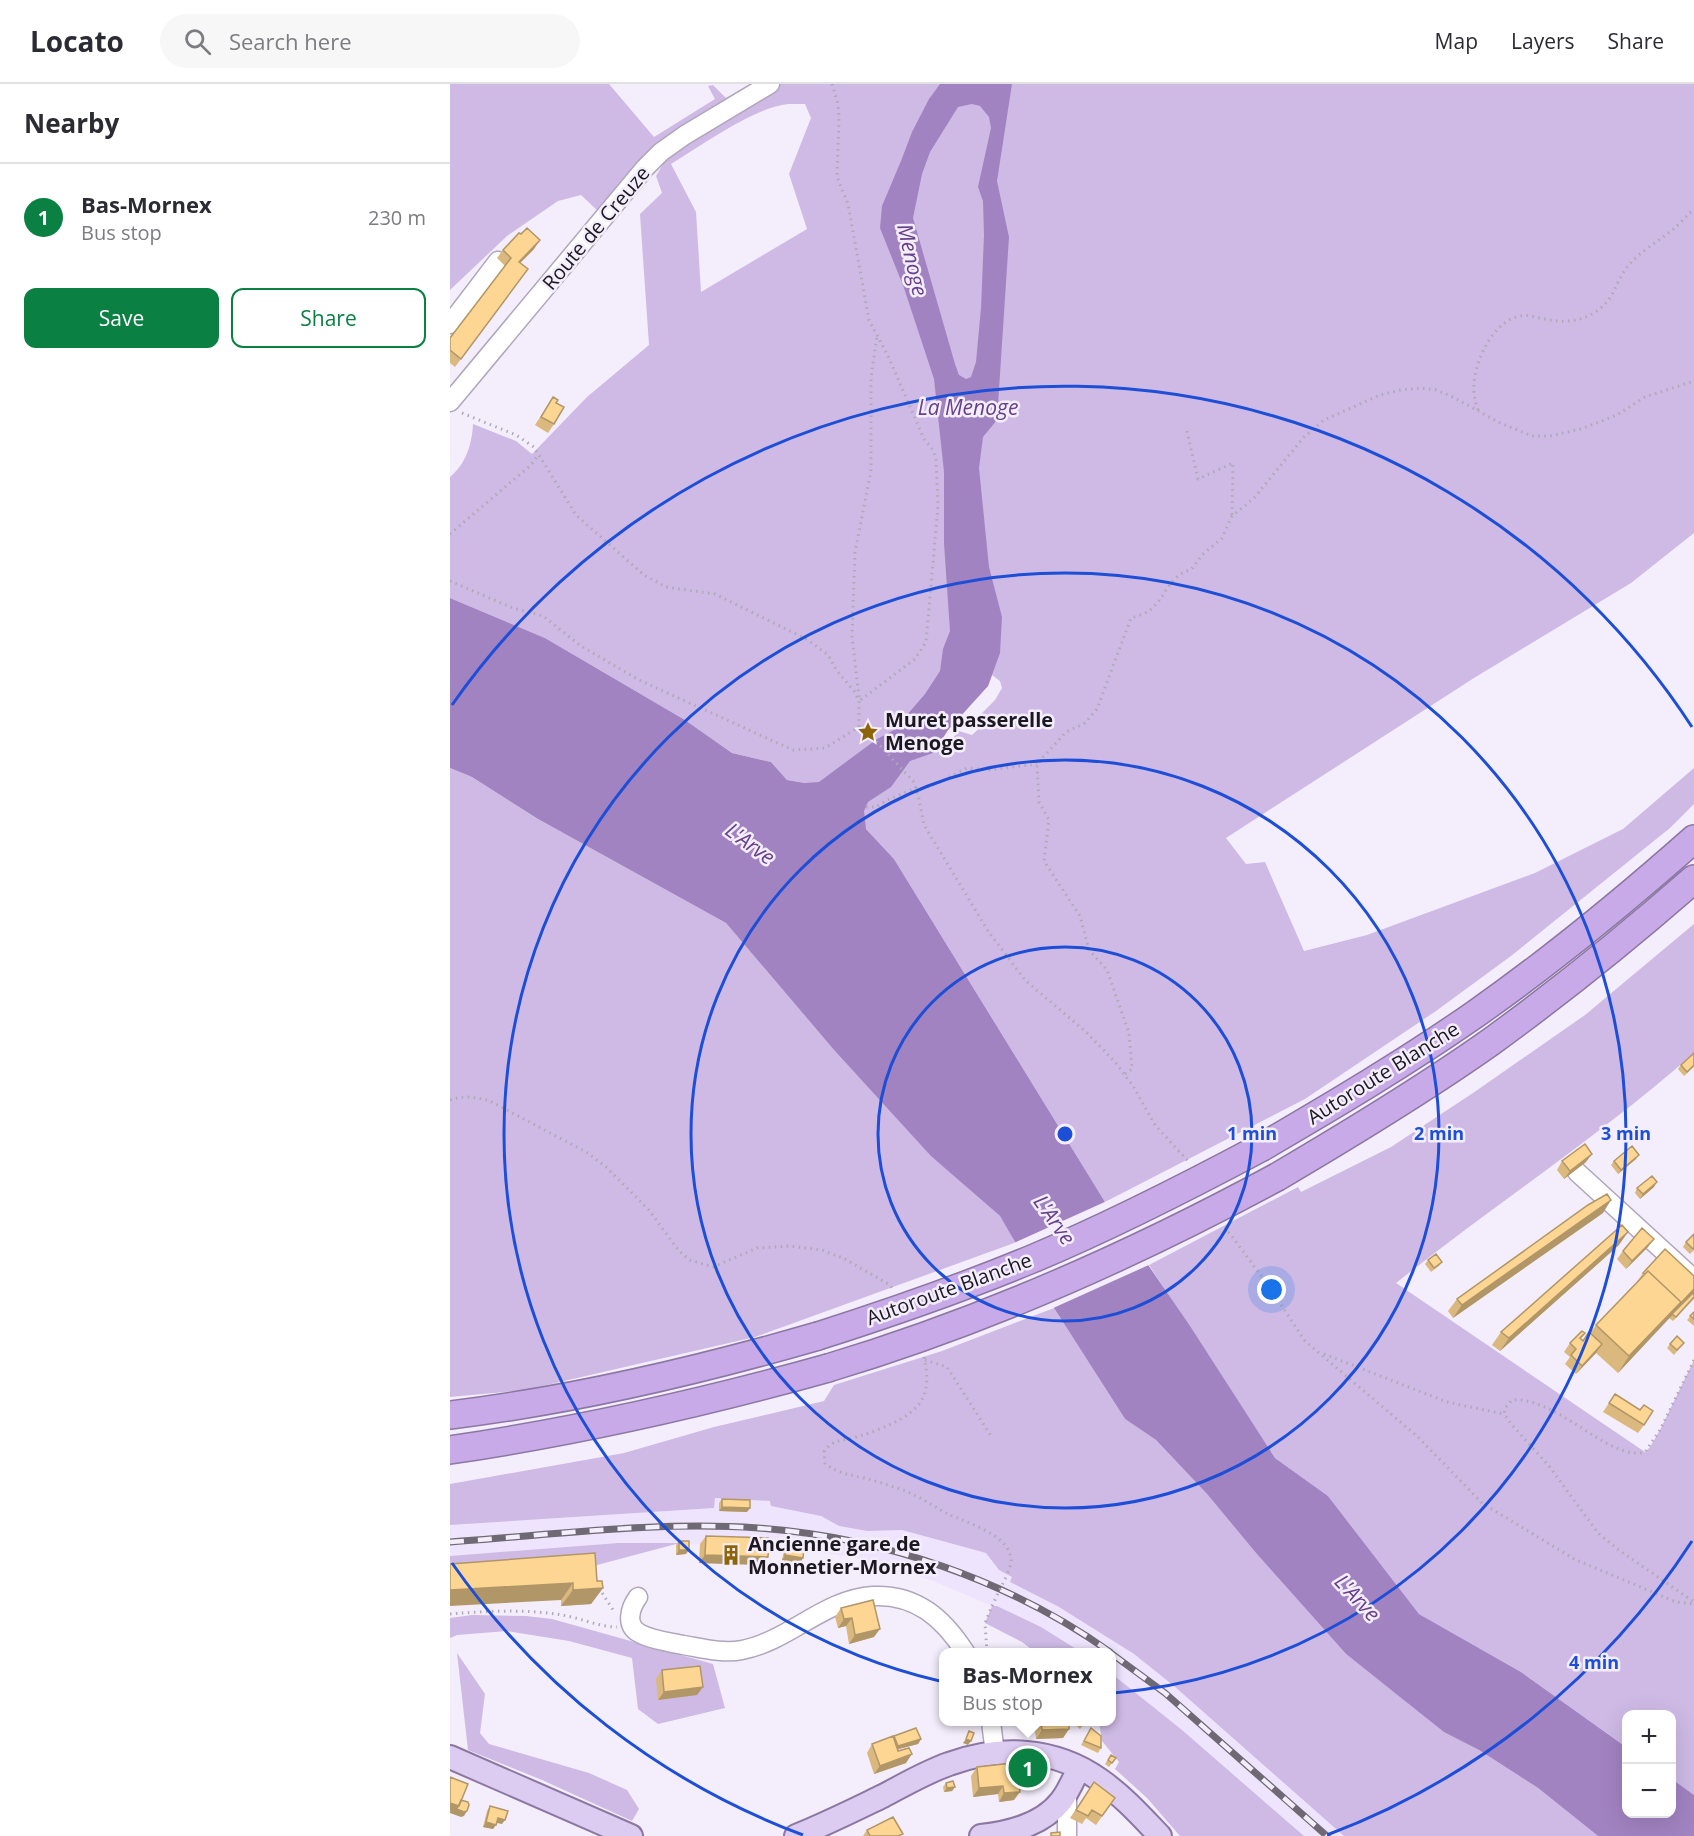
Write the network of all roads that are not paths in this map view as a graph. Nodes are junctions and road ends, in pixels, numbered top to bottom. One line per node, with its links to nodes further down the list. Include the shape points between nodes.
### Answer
1 (770, 84): 4 (street, Route de Creuze, via 686,135 645,168)
2 (498, 261): 3 (street)
3 (450, 324)
4 (455, 407)
5 (1694, 839): 9 (highway, Autoroute Blanche, bridge, via 1592,926 1475,1014 1353,1094 1262,1147 1124,1218 1033,1259 818,1336 626,1387)
6 (1694, 879): 10 (highway, Autoroute Blanche, bridge, via 1613,948 1491,1041 1277,1178 1164,1237 1048,1290 902,1346 725,1397)
7 (1577, 1172): 8 (street)
8 (1694, 1279)
9 (450, 1415)
10 (450, 1450)
11 (638, 1597): 12 (street, via 631,1608 630,1622 640,1634 712,1649 741,1650 766,1642 839,1604 884,1597 917,1605 935,1615)
12 (962, 1648)
13 (992, 1726): 14 (street)
14 (995, 1752): 16 (main road, via 1052,1756); 19 (main road, via 947,1765)
15 (450, 1757): 18 (main road)
16 (1080, 1767): 17 (main road); 22 (main road, via 1120,1796)
17 (1067, 1790): 20 (main road, via 1055,1808 1032,1823); 21 (street)
18 (631, 1836)
19 (796, 1836)
20 (981, 1836)
21 (1067, 1836)
22 (1160, 1836)

